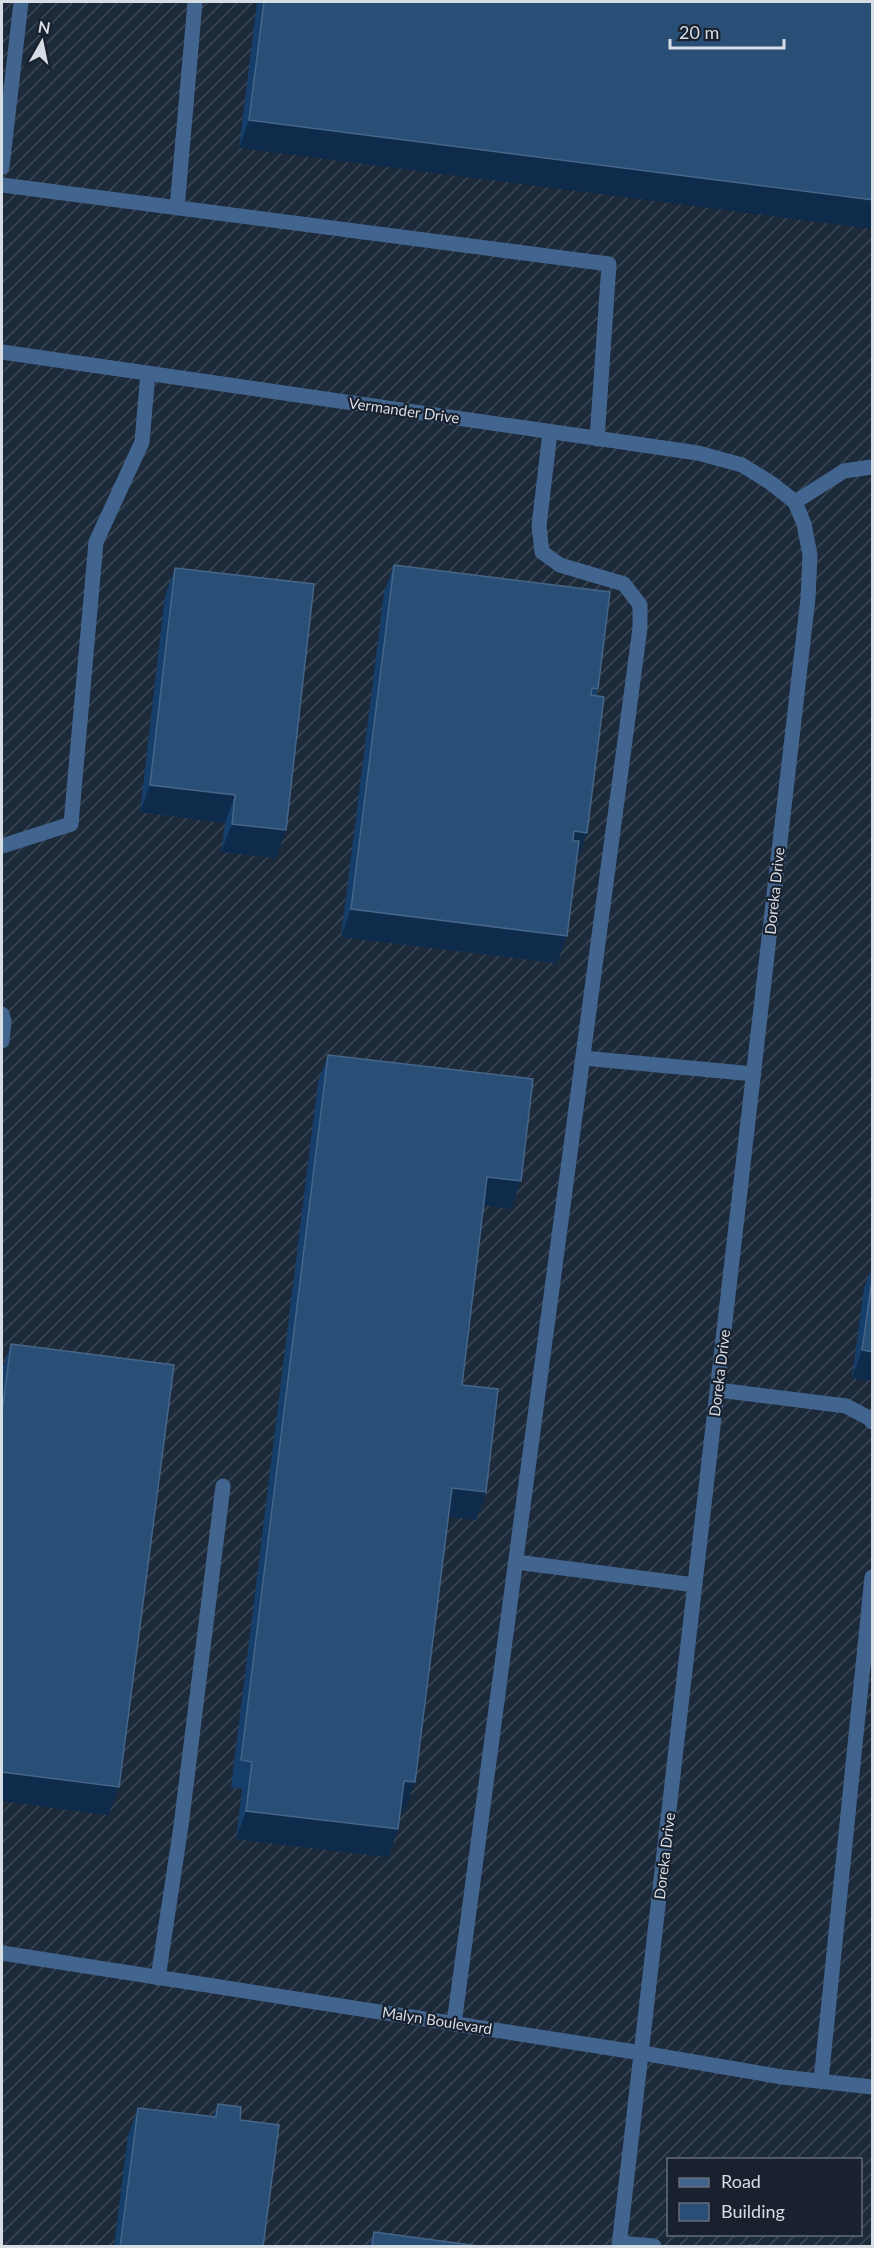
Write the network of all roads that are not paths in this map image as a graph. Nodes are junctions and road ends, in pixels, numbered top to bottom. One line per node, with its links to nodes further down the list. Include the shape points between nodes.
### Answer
1 (21, 2): 3 (street)
2 (195, 2): 5 (street)
3 (2, 167)
4 (2, 185): 5 (street)
5 (177, 208): 9 (street, via 609,264)
6 (2, 352): 7 (street, Vermander Drive)
7 (148, 373): 8 (street, Vermander Drive); 12 (street, via 142,442 96,542 71,824)
8 (550, 432): 9 (street, Vermander Drive); 15 (street, via 539,526 542,552 560,565 624,584 640,605)
9 (597, 439): 11 (street, Vermander Drive, via 698,453 742,465)
10 (873, 467): 11 (street, via 844,471)
11 (795, 502): 16 (street, Doreka Drive, via 810,555 808,598)
12 (2, 846)
13 (2, 1014): 14 (street)
14 (2, 1041)
15 (583, 1058): 16 (street); 20 (street)
16 (754, 1074): 17 (street, Doreka Drive)
17 (718, 1390): 18 (street, via 846,1406); 22 (street, Doreka Drive)
18 (873, 1422)
19 (223, 1486): 24 (street)
20 (516, 1563): 22 (street); 25 (street)
21 (873, 1577): 27 (street)
22 (695, 1585): 26 (street, Doreka Drive)
23 (2, 1953): 24 (street, Malyn Boulevard)
24 (158, 1978): 25 (street, Malyn Boulevard)
25 (454, 2024): 26 (street, Malyn Boulevard)
26 (642, 2053): 27 (street, Malyn Boulevard); 29 (street, Doreka Drive)
27 (821, 2081): 28 (street, Malyn Boulevard)
28 (873, 2086)
29 (619, 2245): 30 (street)
30 (654, 2247)

